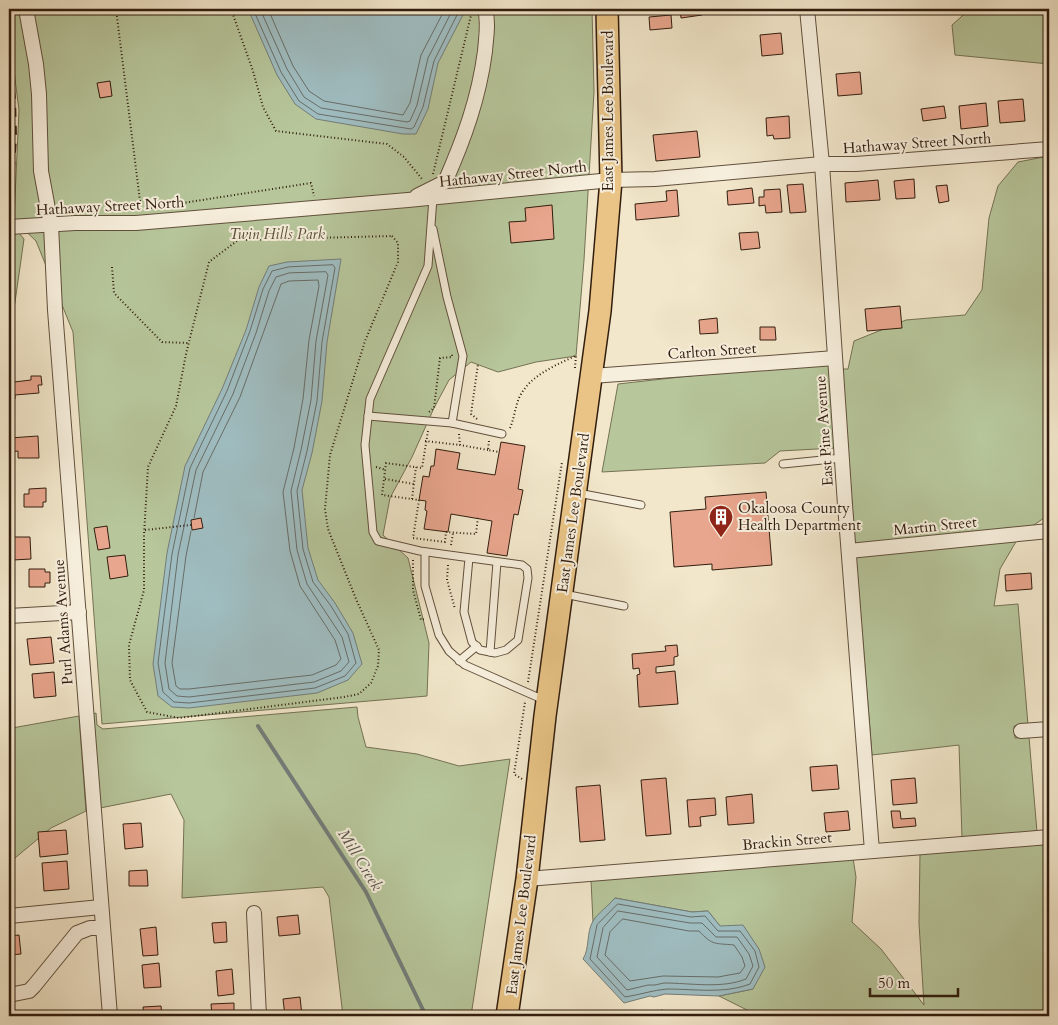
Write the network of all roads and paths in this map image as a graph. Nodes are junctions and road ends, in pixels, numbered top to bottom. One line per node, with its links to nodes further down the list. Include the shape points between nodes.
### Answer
1 (26, 9): 19 (street, Purl Adams Avenue, via 36,64 41,171)
2 (116, 9): 17 (path)
3 (231, 9): 12 (path, via 263,107 276,131 387,144 404,157)
4 (472, 9): 10 (path)
5 (485, 9): 15 (street, via 487,28 482,75 455,159 445,182)
6 (607, 9): 11 (main road, East James Lee Boulevard)
7 (807, 9): 9 (street, East Pine Avenue)
8 (1049, 149): 9 (street, Hathaway Street North)
9 (822, 164): 11 (street, Hathaway Street North); 24 (street, East Pine Avenue)
10 (432, 179)
11 (611, 180): 14 (street, Hathaway Street North); 26 (main road, East James Lee Boulevard, via 600,311)
12 (425, 182)
13 (314, 196): 16 (path, via 311,183)
14 (433, 198): 15 (street, Hathaway Street North); 18 (lane)
15 (408, 200): 19 (street, Hathaway Street North, via 136,223)
16 (150, 208)
17 (140, 209)
18 (431, 221): 28 (lane, via 428,266 370,399); 30 (lane, via 463,356)
19 (51, 225): 20 (street, Hathaway Street North); 61 (street, Purl Adams Avenue)
20 (9, 227)
21 (112, 266): 22 (path, via 114,293 162,342)
22 (188, 343): 50 (path, via 176,406 148,467); 50 (path, via 209,262 238,240 392,236 398,243 398,262 365,341 330,455 325,510 328,529 379,650 378,666 370,683 359,694 257,708 179,718 147,712 130,680 129,645 144,590)
23 (453, 349): 27 (path, via 452,357 440,358 434,408)
24 (835, 358): 26 (street, Carlton Street); 39 (street, East Pine Avenue)
25 (478, 364): 29 (path, via 471,414)
26 (583, 376): 33 (path, via 576,356 542,372 524,390); 45 (main road, East James Lee Boulevard)
27 (429, 412)
28 (368, 416): 30 (lane); 54 (lane, via 365,445 373,532 378,541)
29 (484, 422)
30 (452, 423): 33 (lane)
31 (435, 431): 35 (path, via 428,431)
32 (453, 433): 36 (path, via 459,434)
33 (506, 433)
34 (489, 438): 37 (path)
35 (425, 441): 36 (path); 42 (path, via 422,468)
36 (460, 445): 37 (path)
37 (488, 450): 38 (path)
38 (499, 452)
39 (842, 458): 41 (lane); 53 (street, East Pine Avenue)
40 (562, 460): 66 (path)
41 (783, 464)
42 (416, 467): 43 (path, via 386,463); 44 (path)
43 (385, 479): 44 (path); 46 (path, via 382,495)
44 (414, 484): 46 (path)
45 (576, 492): 47 (lane); 58 (main road, East James Lee Boulevard)
46 (412, 499): 52 (path, via 419,500 414,538 445,542 446,532)
47 (641, 505)
48 (478, 517): 52 (path, via 476,534)
49 (191, 525): 50 (path)
50 (145, 530)
51 (1049, 531): 53 (street, Martin Street)
52 (453, 533): 55 (path)
53 (849, 551): 72 (street, East Pine Avenue)
54 (425, 552): 55 (lane); 65 (lane, via 425,586 439,635)
55 (449, 555): 56 (lane); 60 (path, via 447,580)
56 (469, 558): 57 (lane); 63 (lane, via 464,612)
57 (497, 562): 64 (lane); 64 (lane, via 522,565 527,569 528,578 518,640 506,650)
58 (562, 594): 59 (lane); 67 (main road, East James Lee Boulevard)
59 (624, 606)
60 (455, 610)
61 (79, 612): 62 (street); 74 (street, Purl Adams Avenue)
62 (9, 616)
63 (476, 646): 64 (lane); 65 (lane)
64 (490, 652)
65 (459, 661): 66 (lane)
66 (526, 692): 67 (lane); 70 (path, via 514,774)
67 (547, 701): 70 (main road, East James Lee Boulevard)
68 (1049, 729): 69 (street)
69 (1021, 731)
70 (537, 787): 73 (main road, East James Lee Boulevard)
71 (1049, 837): 72 (street, Brackin Street)
72 (872, 851): 73 (street, Brackin Street)
73 (526, 879): 81 (main road, East James Lee Boulevard)
74 (100, 908): 76 (street); 77 (street, Purl Adams Avenue)
75 (254, 913): 80 (street)
76 (9, 916)
77 (99, 928): 78 (street, via 82,930 74,935 29,991); 79 (street, Purl Adams Avenue)
78 (9, 995)
79 (110, 1016)
80 (259, 1016)
81 (507, 1016)

